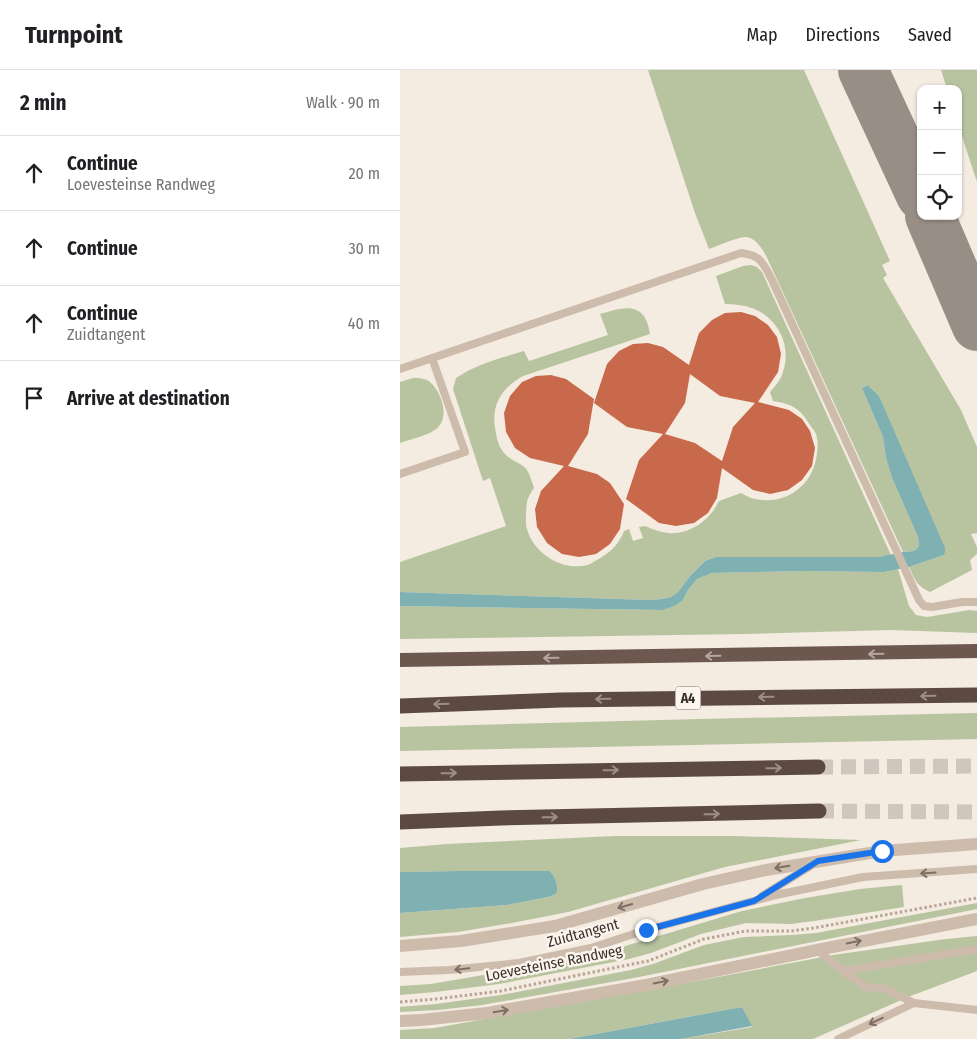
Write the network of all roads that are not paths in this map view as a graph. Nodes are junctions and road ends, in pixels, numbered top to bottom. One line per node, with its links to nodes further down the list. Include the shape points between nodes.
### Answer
1 (432, 358): 2 (lane); 3 (lane, via 465,452); 4 (lane, via 741,252 753,254 763,263 772,280 919,600 924,606 932,607)
2 (400, 369)
3 (400, 474)
4 (977, 602)
5 (977, 651): 6 (highway, one-way to 6)
6 (400, 660)
7 (977, 695): 8 (highway, A4, one-way to 8, via 561,700)
8 (400, 706)
9 (818, 767): 10 (highway, one-way to 9)
10 (400, 774)
11 (819, 811): 12 (highway, one-way to 11)
12 (400, 822)
13 (977, 844): 14 (street, via 882,851)
14 (818, 861): 16 (lane); 18 (street, one-way to 18, via 703,884 555,926 461,941)
15 (977, 869): 16 (lane, Zuidtangent, one-way to 16, via 863,877)
16 (754, 901): 22 (lane, Zuidtangent, one-way to 22, via 591,948 518,963)
17 (977, 919): 20 (street, one-way to 17)
18 (400, 946)
19 (977, 949): 21 (lane)
20 (817, 950): 21 (lane); 25 (street, one-way to 20, via 487,1013)
21 (842, 971): 23 (lane, via 866,987 886,989)
22 (400, 972)
23 (914, 1003): 24 (lane); 26 (lane, one-way to 26)
24 (977, 1010)
25 (400, 1022)
26 (838, 1039)

